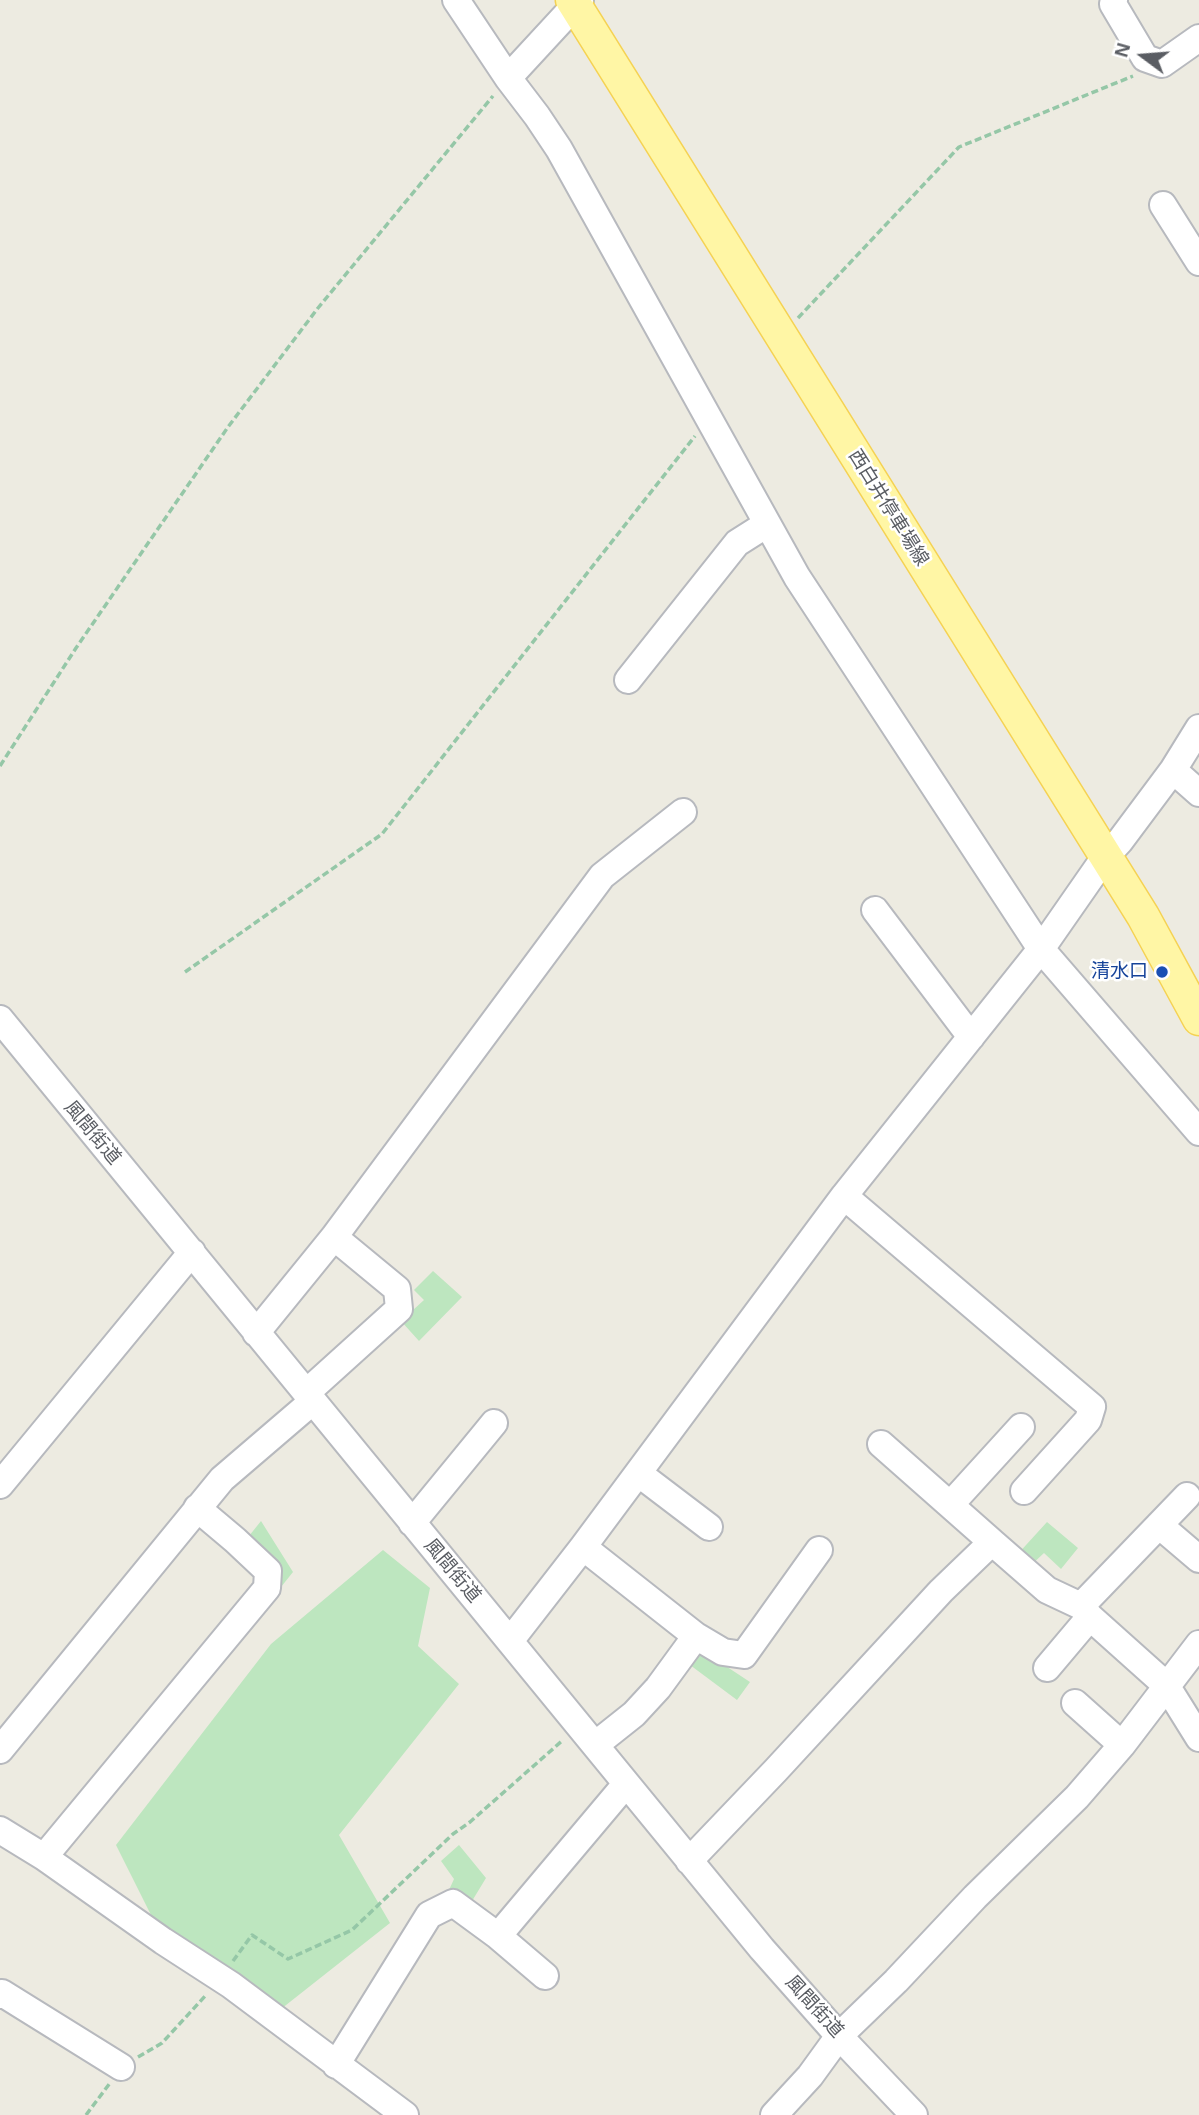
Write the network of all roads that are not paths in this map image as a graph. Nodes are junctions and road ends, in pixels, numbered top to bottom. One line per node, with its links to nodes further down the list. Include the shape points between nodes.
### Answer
1 (456, 0): 5 (street)
2 (1114, 0): 4 (street, via 1145,58 1162,64)
3 (581, 2): 5 (street); 14 (main road, 西白井停車場線); 14 (main road, 西白井停車場線, via 794,322 1077,776)
4 (1199, 38)
5 (508, 78): 8 (street, via 559,149)
6 (1163, 205): 7 (street)
7 (1199, 262)
8 (767, 524): 9 (street, via 737,543); 16 (street, via 797,578)
9 (628, 680)
10 (1199, 728): 11 (street)
11 (1172, 770): 12 (street); 14 (street)
12 (1199, 793)
13 (683, 811): 23 (street, via 602,876)
14 (1112, 849): 16 (street); 17 (main road, 西白井停車場線, via 1159,903); 19 (main road, 西白井停車場線)
15 (874, 910): 20 (street)
16 (1041, 948): 20 (street); 21 (street)
17 (1199, 975)
18 (0, 1019): 24 (street, 風間街道)
19 (1199, 1019)
20 (971, 1037): 22 (street)
21 (1199, 1132)
22 (844, 1196): 30 (street); 32 (street, via 1092,1407 1088,1420)
23 (334, 1237): 25 (street); 26 (street, via 397,1289 399,1309)
24 (192, 1252): 25 (street, 風間街道); 31 (street)
25 (256, 1333): 26 (street, 風間街道)
26 (309, 1397): 35 (street); 36 (street, 風間街道)
27 (494, 1423): 36 (street)
28 (1021, 1427): 34 (street)
29 (881, 1444): 34 (street)
30 (638, 1473): 38 (street); 40 (street)
31 (0, 1486)
32 (1024, 1491)
33 (1187, 1496): 37 (street)
34 (950, 1505): 39 (street)
35 (197, 1508): 53 (street); 56 (street, via 268,1572 267,1588)
36 (412, 1523): 45 (street, 風間街道)
37 (1159, 1525): 42 (street); 43 (street)
38 (709, 1527)
39 (992, 1542): 43 (street, via 1047,1590); 57 (street)
40 (583, 1547): 44 (street); 45 (street)
41 (819, 1550): 44 (street, via 744,1656 723,1652)
42 (1199, 1559)
43 (1086, 1611): 47 (street); 48 (street)
44 (696, 1636): 50 (street, via 642,1705)
45 (510, 1641): 50 (street, 風間街道)
46 (1199, 1644): 48 (street)
47 (1047, 1668)
48 (1166, 1685): 51 (street); 52 (street)
49 (1075, 1703): 52 (street)
50 (588, 1735): 54 (street, 風間街道)
51 (1199, 1738)
52 (1122, 1745): 61 (street, via 1077,1797)
53 (0, 1750)
54 (626, 1784): 57 (street, 風間街道); 58 (street)
55 (0, 1830): 56 (street)
56 (44, 1857): 62 (street, via 231,1985)
57 (690, 1861): 61 (street, 風間街道)
58 (498, 1936): 59 (street); 62 (street, via 453,1903 429,1915)
59 (545, 1976)
60 (0, 1995): 63 (street)
61 (839, 2036): 65 (street); 66 (street, 風間街道)
62 (336, 2065): 64 (street)
63 (121, 2067)
64 (405, 2115)
65 (774, 2115)
66 (914, 2115)

